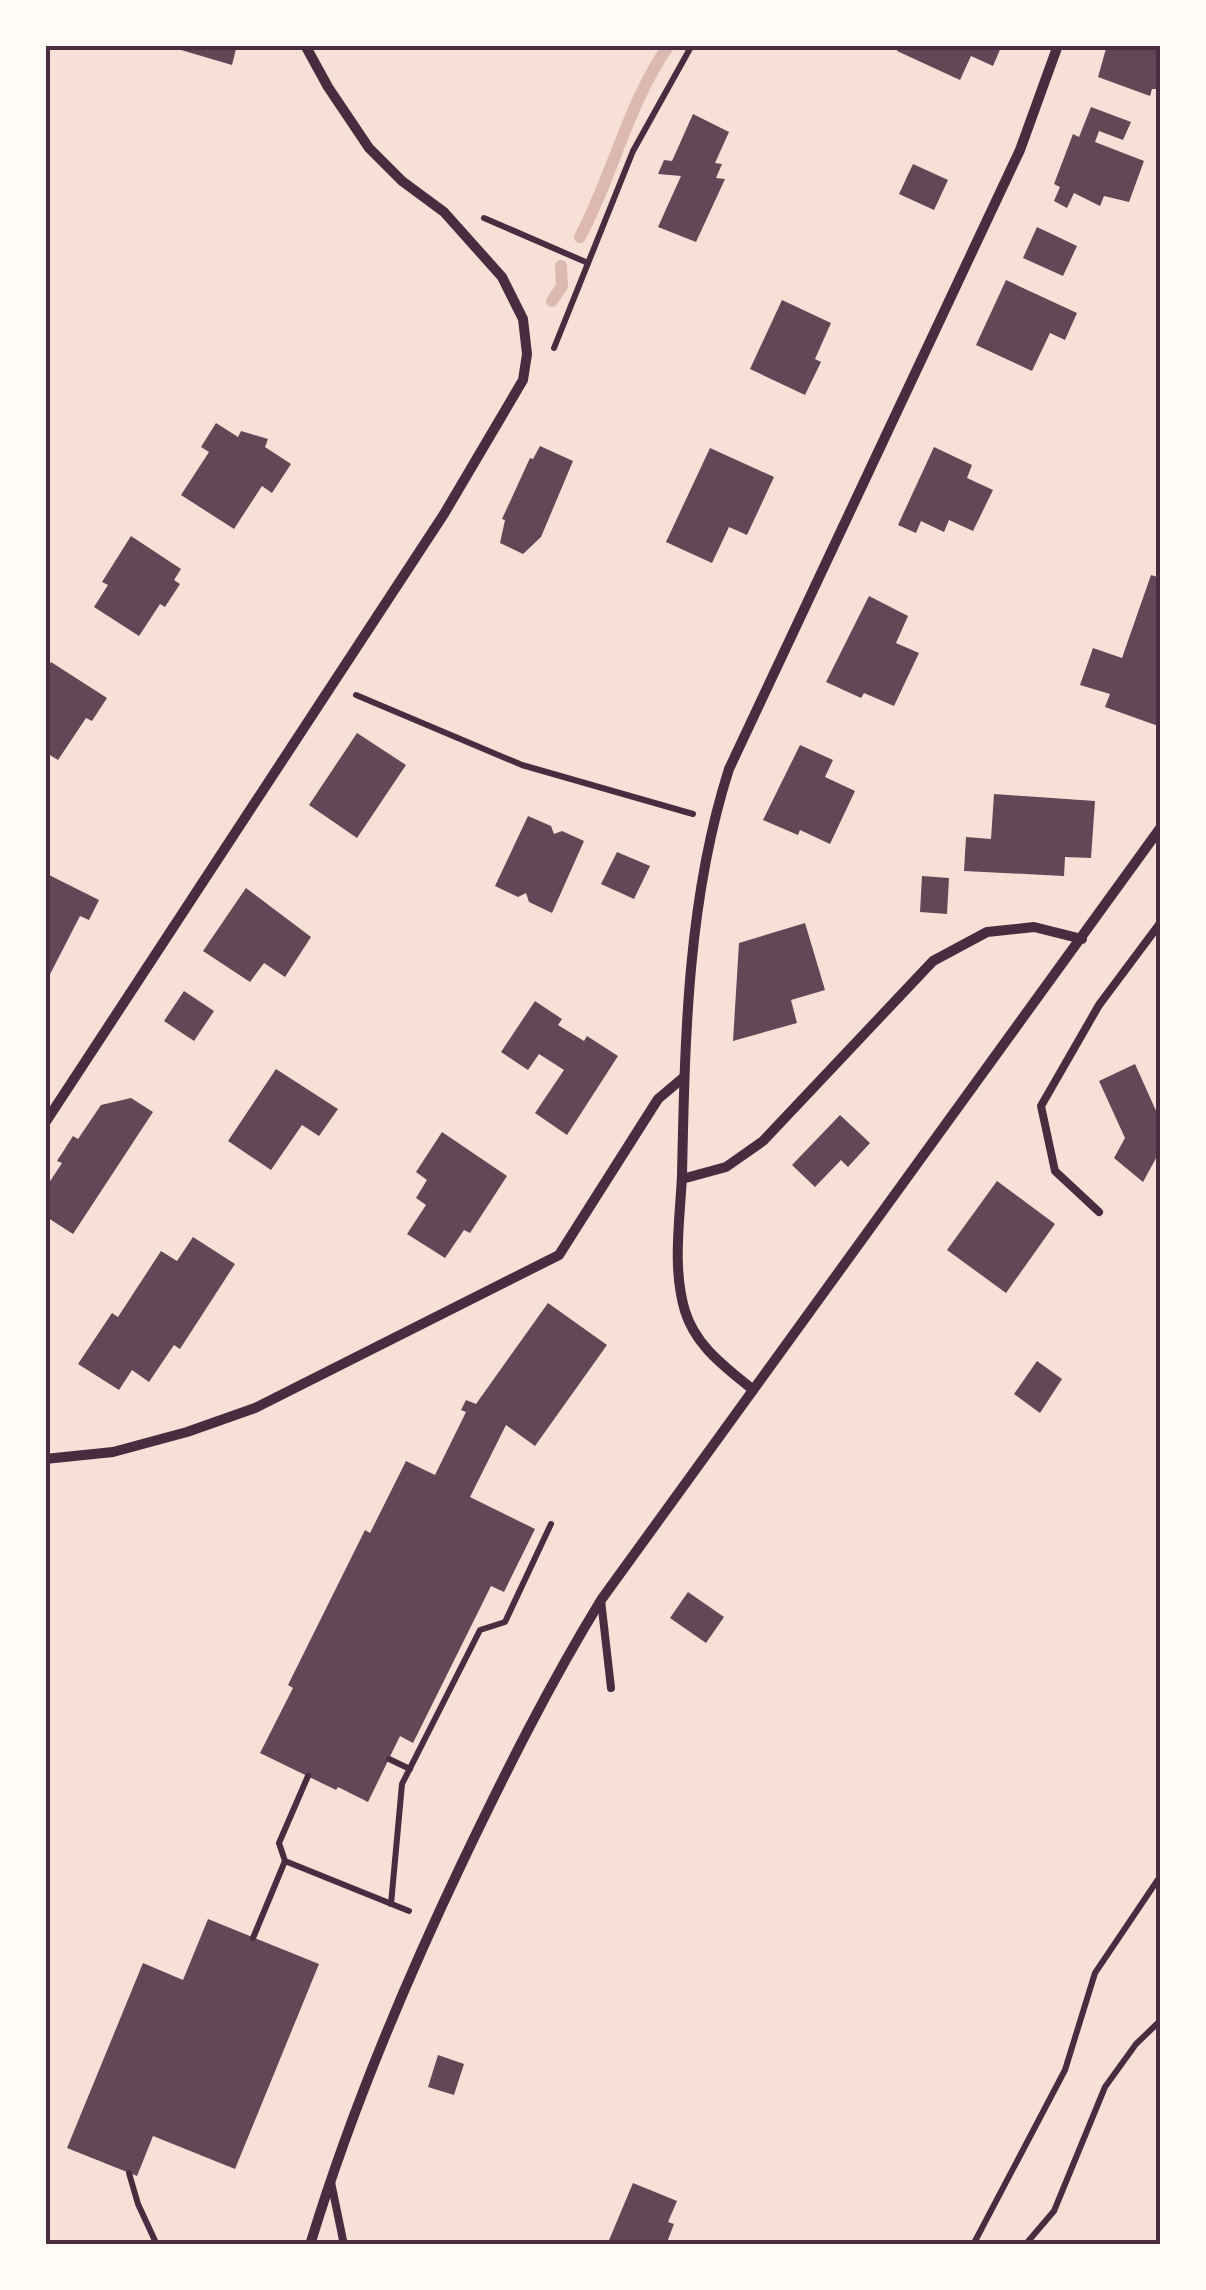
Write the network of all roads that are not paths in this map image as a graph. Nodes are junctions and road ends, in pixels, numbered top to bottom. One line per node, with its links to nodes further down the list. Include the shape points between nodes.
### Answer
1 (305, 45): 7 (street, via 369,148 444,212 502,276 518,305 528,354 523,380 444,514)
2 (1058, 45): 6 (street, via 1020,150 729,769 700,882)
3 (1161, 828): 5 (street)
4 (1161, 922): 9 (lane, via 1099,1005 1041,1106 1055,1170)
5 (1082, 939): 8 (street, via 1034,927 987,932 933,961 763,1141 726,1167); 10 (street)
6 (684, 1077): 8 (street); 11 (street, via 658,1098 559,1256 255,1408 113,1452)
7 (45, 1123)
8 (682, 1180): 10 (street, via 678,1273 684,1310 709,1353)
9 (1100, 1212)
10 (753, 1390): 12 (street)
11 (45, 1459)
12 (601, 1600): 13 (lane); 14 (street, via 502,1780 403,1986)
13 (611, 1688)
14 (330, 2178): 15 (street); 16 (lane)
15 (310, 2245)
16 (344, 2245)

